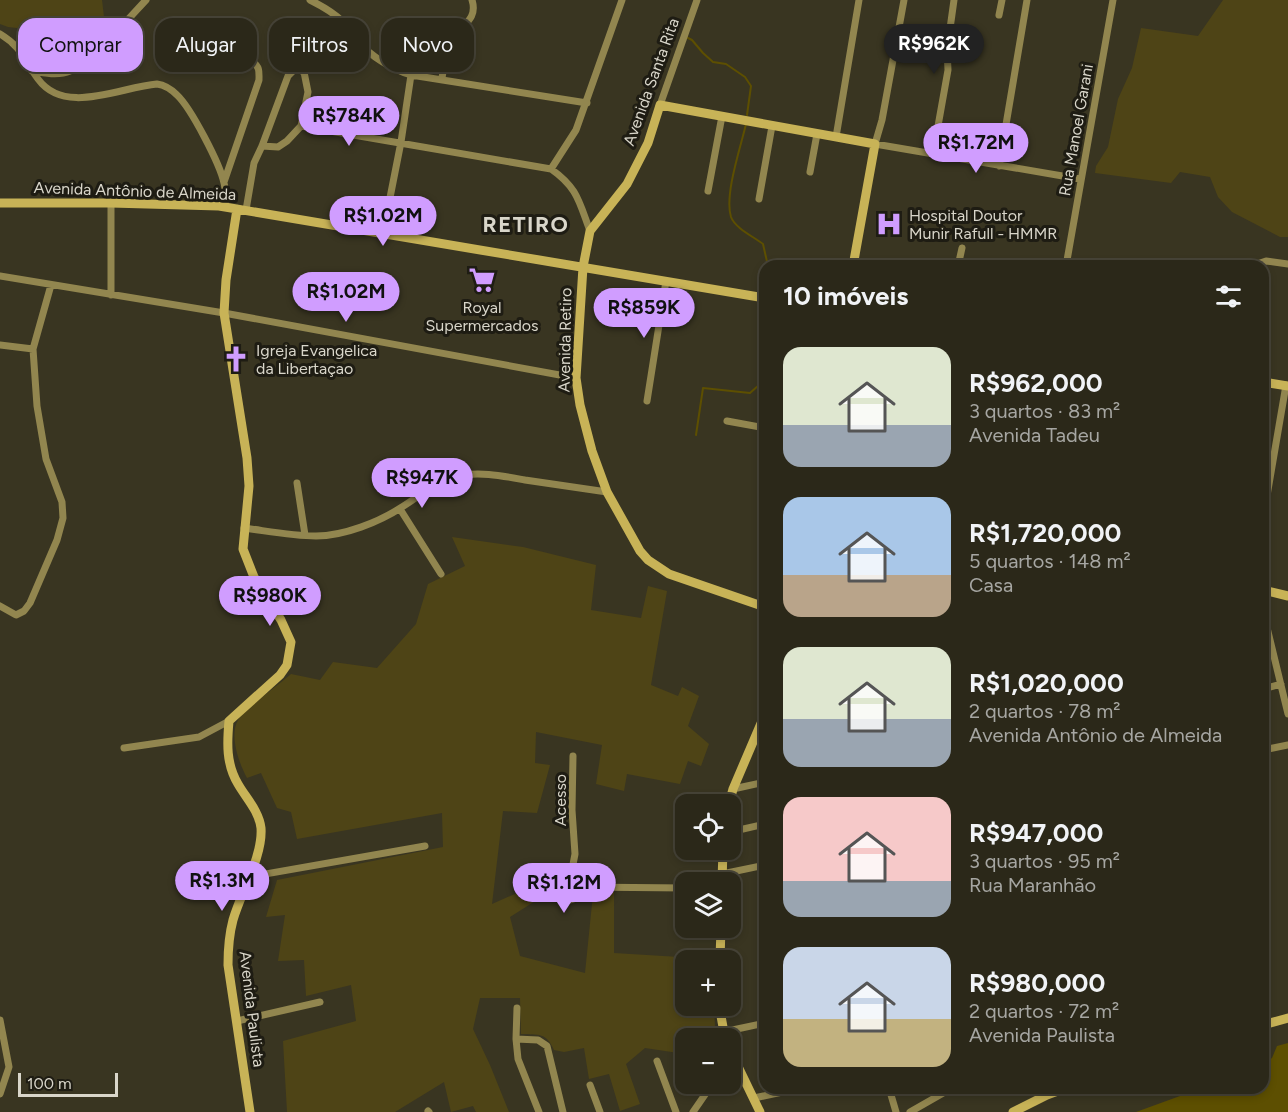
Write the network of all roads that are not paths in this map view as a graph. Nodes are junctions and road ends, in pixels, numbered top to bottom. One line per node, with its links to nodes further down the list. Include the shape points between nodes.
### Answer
1 (146, 0): 13 (street)
2 (310, 0): 20 (street, via 342,21 372,56)
3 (472, 0): 21 (street, via 473,16 451,40)
4 (622, 0): 22 (street)
5 (696, 0): 23 (street, Avenida Santa Rita)
6 (859, 0): 28 (street)
7 (904, 0): 30 (street)
8 (954, 0): 32 (street, via 948,70)
9 (1002, 0): 12 (street)
10 (1027, 0): 33 (street)
11 (1113, 0): 36 (street, Rua Manoel Garani)
12 (999, 15)
13 (128, 18)
14 (0, 34): 15 (street)
15 (18, 47)
16 (257, 65): 37 (street, via 259,80)
17 (33, 72): 37 (street, via 50,92 78,98 143,85 168,88 184,102)
18 (44, 72): 19 (street)
19 (64, 72)
20 (411, 75): 21 (street); 29 (street)
21 (442, 78): 22 (street)
22 (587, 103): 34 (street, via 576,130)
23 (660, 105): 24 (street); 44 (street, Avenida Santa Rita, via 648,143 627,184)
24 (722, 116): 26 (street); 38 (street)
25 (301, 126): 29 (street); 31 (street, via 278,147); 31 (street, via 307,76 294,70 288,76)
26 (772, 126): 27 (street); 39 (street)
27 (817, 134): 28 (street); 35 (street)
28 (836, 137): 30 (street)
29 (401, 142): 34 (street); 45 (street)
30 (875, 144): 32 (street); 47 (street)
31 (262, 146): 43 (street)
32 (933, 154): 33 (street)
33 (999, 166): 36 (street)
34 (551, 169): 44 (street, via 576,192)
35 (810, 172)
36 (1080, 179): 49 (street, Rua Manoel Garani)
37 (224, 182): 42 (street)
38 (708, 191)
39 (759, 199)
40 (0, 203): 41 (street, Avenida Antônio de Almeida)
41 (111, 203): 42 (street, Avenida Antônio de Almeida); 56 (street)
42 (225, 207): 43 (street, Avenida Antônio de Almeida)
43 (242, 209): 45 (street, Avenida Antônio de Almeida); 58 (street, via 226,280)
44 (590, 231): 52 (street, Avenida Santa Rita)
45 (384, 233): 52 (street, Avenida Antônio de Almeida)
46 (962, 248): 48 (street)
47 (854, 260)
48 (959, 260)
49 (1067, 260)
50 (1269, 261): 51 (street)
51 (1288, 264)
52 (583, 267): 54 (street, Avenida Antônio de Almeida); 61 (street, Avenida Retiro)
53 (0, 276): 55 (street)
54 (666, 281): 57 (street, Avenida Antônio de Almeida); 64 (street)
55 (51, 285): 56 (street); 60 (street)
56 (111, 295): 58 (street)
57 (759, 297)
58 (224, 313): 61 (street); 71 (street, via 247,458 249,486)
59 (0, 345): 60 (street)
60 (33, 349): 77 (street, via 46,459 62,502 63,518 30,603 16,615)
61 (576, 378): 69 (street, Avenida Retiro, via 592,451)
62 (1269, 382): 63 (street)
63 (1287, 385): 68 (street)
64 (647, 401)
65 (727, 421): 66 (street)
66 (759, 427)
67 (297, 483): 72 (street)
68 (1269, 486)
69 (607, 492): 70 (street, via 496,475 464,475 437,483); 76 (street, Avenida Retiro, via 640,551 656,566)
70 (400, 509): 72 (street, via 347,531); 73 (street)
71 (244, 528): 72 (street); 82 (street, via 247,563 291,642 287,665 280,675)
72 (305, 535)
73 (441, 574)
74 (1269, 592): 75 (street)
75 (1288, 597)
76 (759, 605)
77 (0, 606)
78 (1269, 635): 79 (street)
79 (1281, 684): 80 (street); 81 (street)
80 (1269, 687)
81 (1288, 714)
82 (229, 722): 85 (street, via 199,737); 96 (street, Avenida Paulista, via 229,764 261,827)
83 (759, 737): 89 (street)
84 (1288, 745): 86 (street)
85 (124, 748)
86 (1269, 749)
87 (573, 756): 97 (street, Acesso, via 575,854)
88 (759, 783): 89 (street)
89 (733, 789): 90 (street)
90 (732, 794)
91 (759, 825): 92 (street)
92 (741, 829)
93 (425, 846): 96 (street)
94 (759, 867): 95 (street)
95 (741, 872)
96 (248, 877): 104 (street, Avenida Paulista, via 228,940)
97 (570, 880): 98 (street); 98 (street, via 557,872 549,874 546,883 550,894 566,902 578,897)
98 (580, 887): 99 (street)
99 (675, 888)
100 (320, 1002): 104 (street)
101 (517, 1008): 108 (street)
102 (1288, 1018): 105 (street)
103 (0, 1020): 112 (street, via 9,1067)
104 (237, 1021): 119 (street, Avenida Paulista)
105 (1269, 1023)
106 (759, 1025): 107 (street)
107 (741, 1030)
108 (516, 1040): 120 (street, via 518,1059); 121 (street, via 538,1040 547,1046)
109 (657, 1061): 123 (street)
110 (741, 1072): 118 (street)
111 (590, 1085): 122 (street)
112 (0, 1094)
113 (705, 1094): 124 (street)
114 (773, 1094): 118 (street)
115 (891, 1094): 126 (street)
116 (942, 1094): 127 (street)
117 (1040, 1094): 128 (street)
118 (754, 1098): 125 (street)
119 (250, 1112)
120 (539, 1112)
121 (563, 1112)
122 (600, 1112)
123 (676, 1112)
124 (693, 1112)
125 (760, 1112)
126 (896, 1112)
127 (910, 1112)
128 (1013, 1112)

